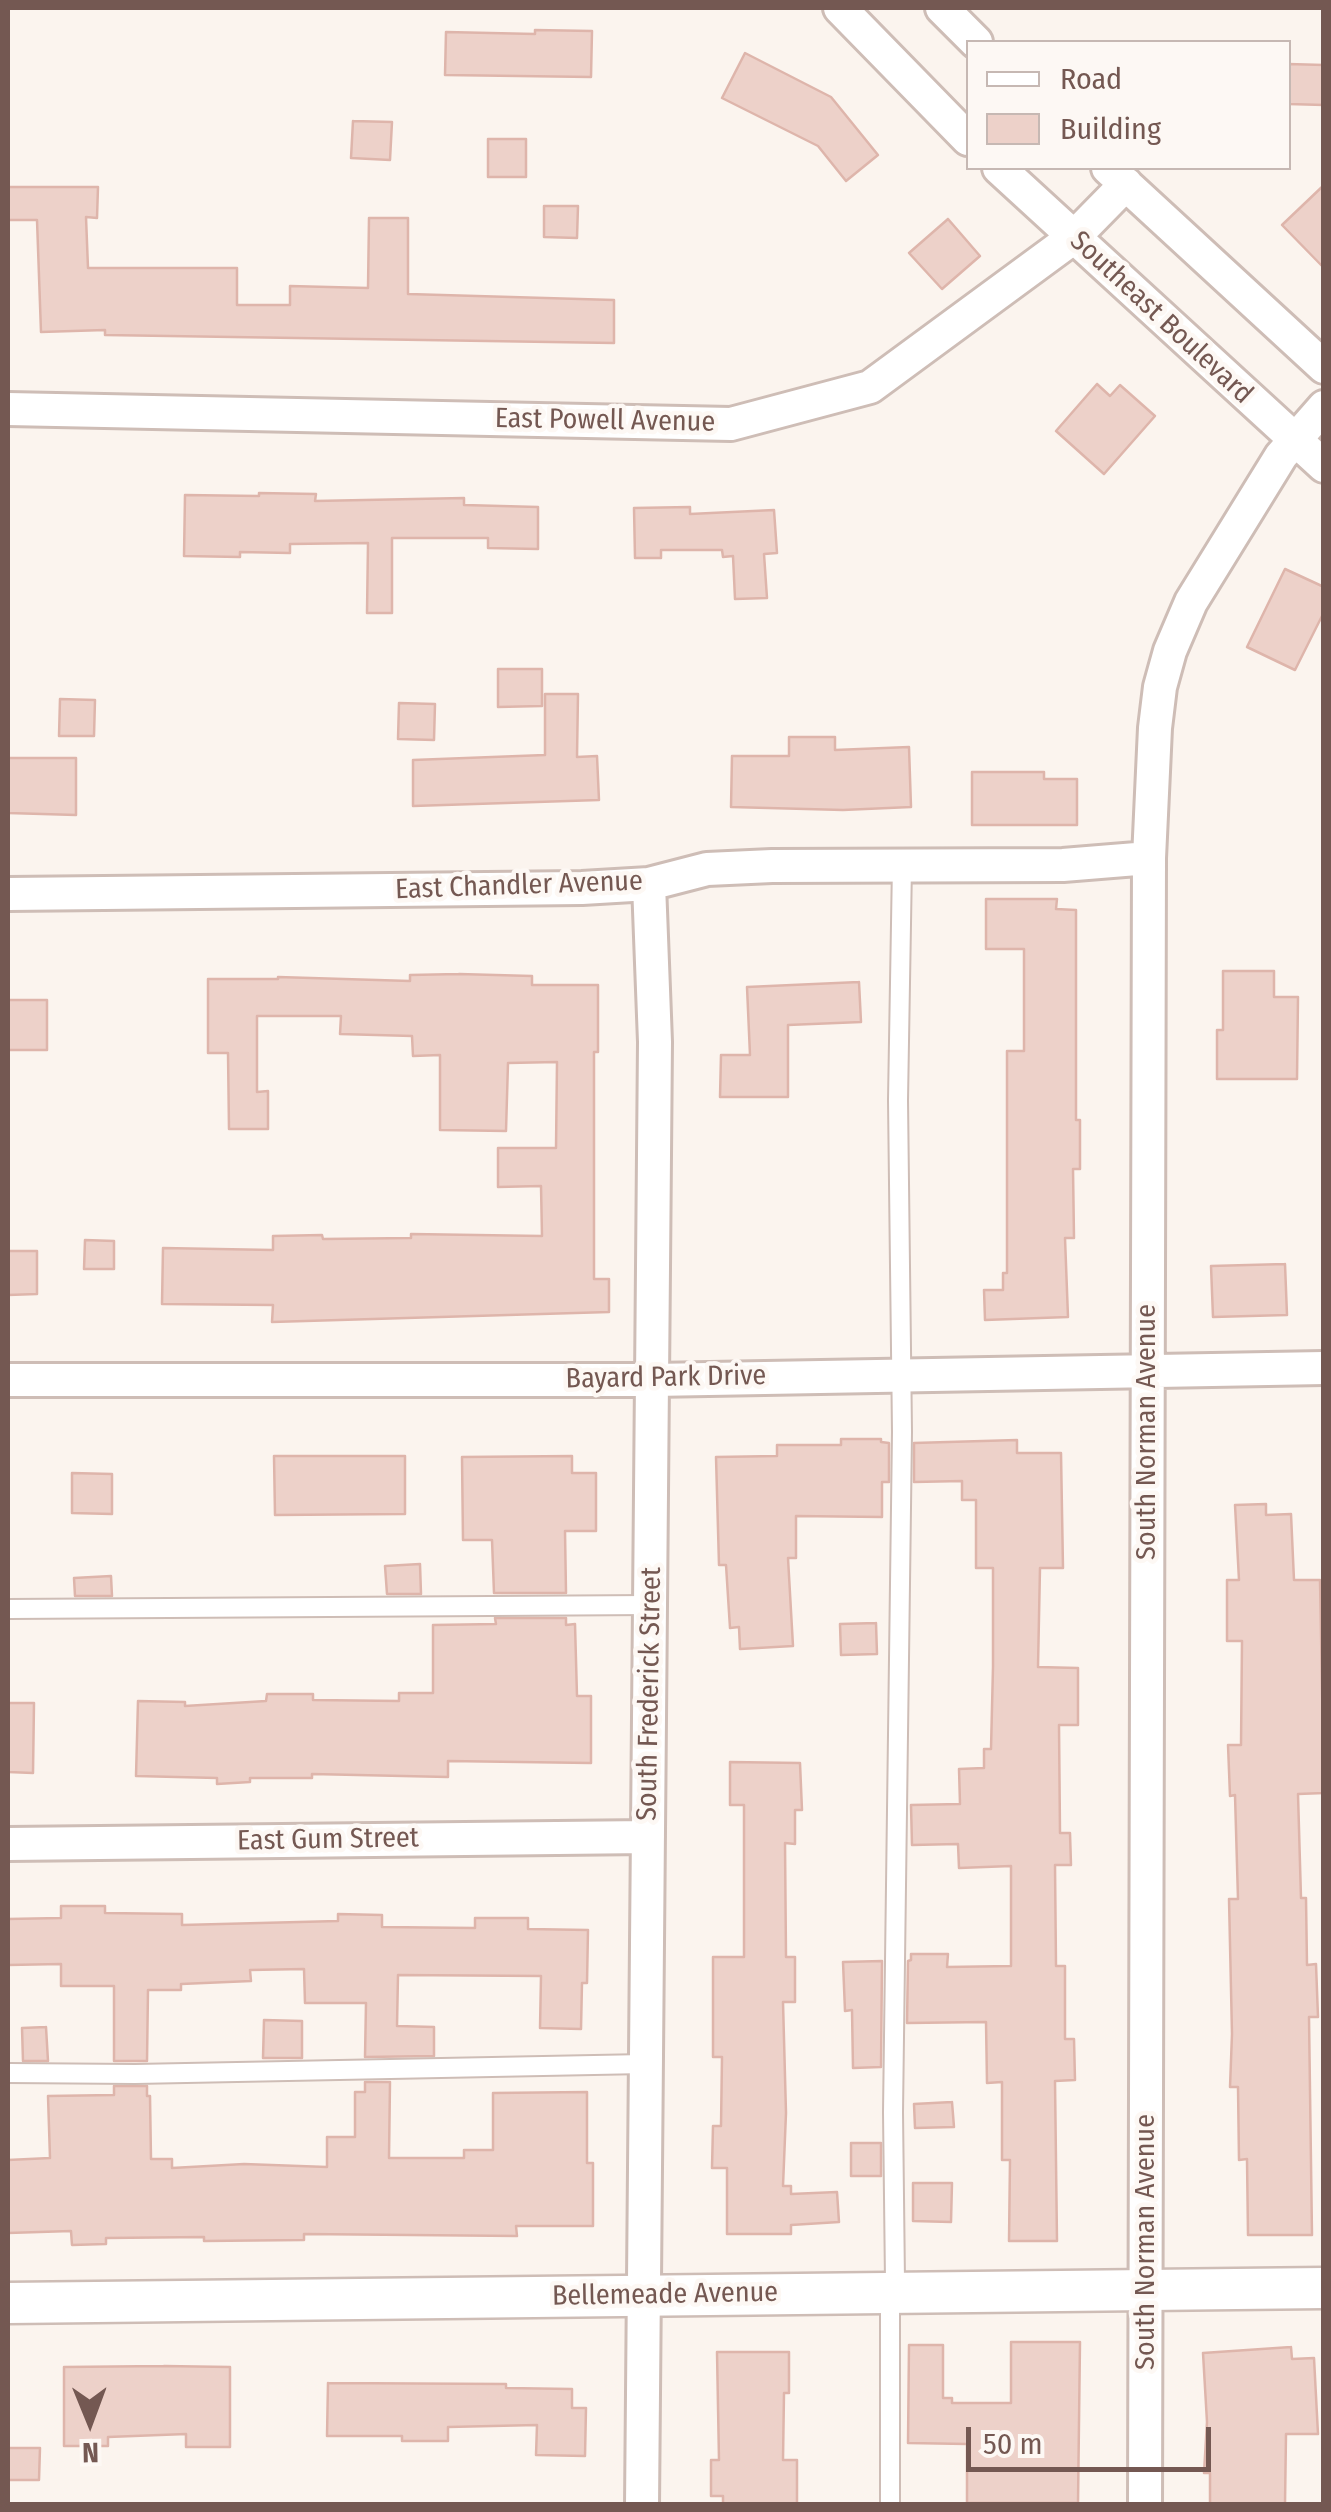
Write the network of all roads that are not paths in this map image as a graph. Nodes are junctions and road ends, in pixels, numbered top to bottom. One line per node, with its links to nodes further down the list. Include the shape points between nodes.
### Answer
1 (840, 8): 4 (street)
2 (942, 8): 3 (street)
3 (974, 40)
4 (966, 138)
5 (1001, 170): 7 (street, Southeast Boulevard)
6 (1117, 176): 7 (street, East Powell Avenue); 8 (street)
7 (1074, 238): 10 (street, East Powell Avenue, via 870,388 732,424); 11 (street, Southeast Boulevard)
8 (1324, 367)
9 (1324, 407): 11 (street, South Norman Avenue)
10 (8, 409)
11 (1294, 441): 12 (street, Southeast Boulevard); 13 (street, South Norman Avenue, via 1222,546 1170,651 1155,728)
12 (1324, 466)
13 (1149, 858): 14 (street, East Chandler Avenue); 18 (street, South Norman Avenue)
14 (902, 865): 15 (street, East Chandler Avenue, via 708,869); 19 (lane)
15 (649, 884): 16 (street, East Chandler Avenue); 21 (street, South Frederick Street)
16 (8, 894)
17 (1324, 1368): 18 (street, Bayard Park Drive)
18 (1146, 1371): 19 (street, Bayard Park Drive); 29 (street, South Norman Avenue)
19 (900, 1374): 21 (street, Bayard Park Drive); 30 (lane)
20 (8, 1380): 21 (street, Bayard Park Drive)
21 (653, 1380): 22 (street, South Frederick Street)
22 (651, 1605): 23 (lane); 24 (street, South Frederick Street)
23 (8, 1609)
24 (648, 1837): 25 (street, East Gum Street); 26 (street, South Frederick Street)
25 (8, 1844)
26 (645, 2064): 27 (lane); 31 (street, South Frederick Street)
27 (8, 2073)
28 (1324, 2288): 29 (street, Bellemeade Avenue)
29 (1146, 2290): 30 (street, Bellemeade Avenue); 35 (street, South Norman Avenue)
30 (890, 2292): 31 (street, Bellemeade Avenue); 34 (lane)
31 (644, 2295): 32 (street, Bellemeade Avenue); 33 (street, South Frederick Street)
32 (8, 2303)
33 (642, 2504)
34 (890, 2504)
35 (1145, 2504)

